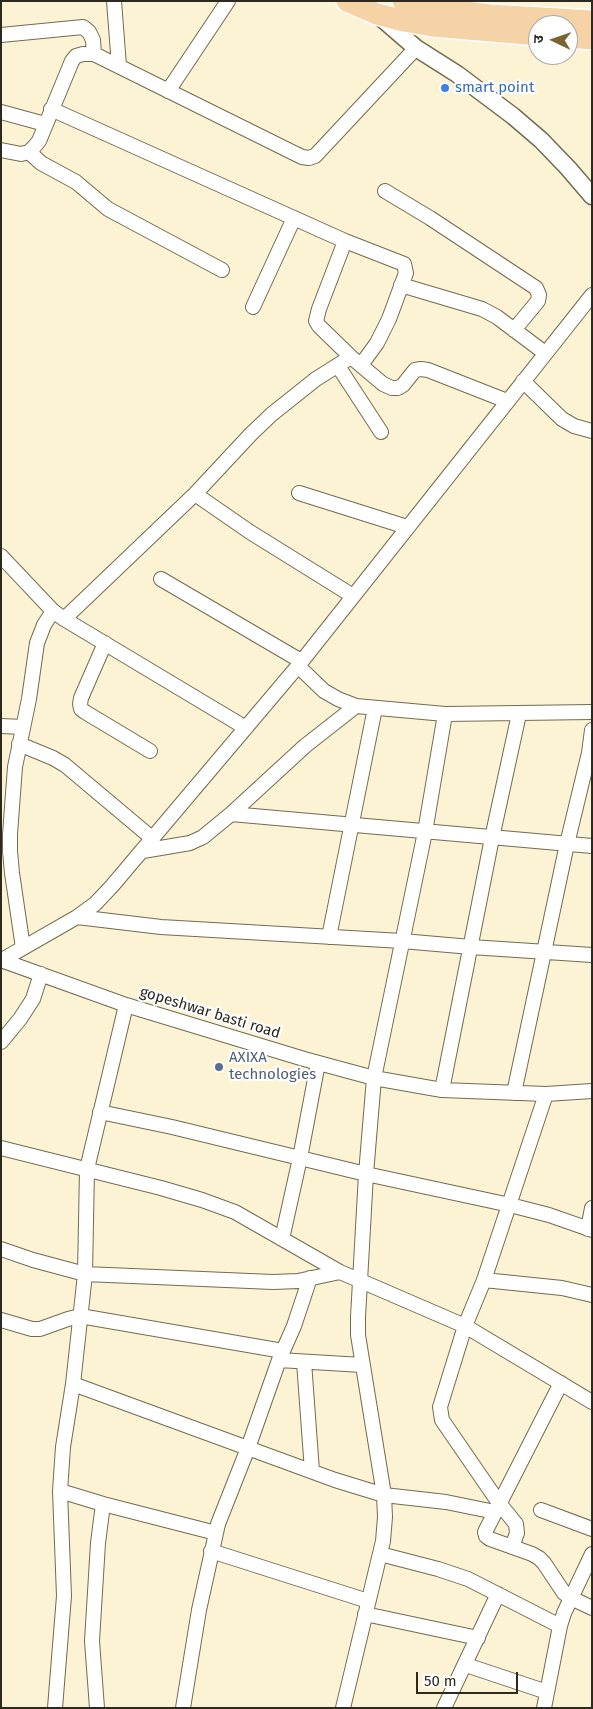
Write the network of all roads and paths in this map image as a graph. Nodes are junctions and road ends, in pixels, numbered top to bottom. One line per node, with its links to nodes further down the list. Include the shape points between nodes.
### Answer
1 (114, 1): 13 (street)
2 (228, 1): 14 (street)
3 (347, 1): 5 (main road)
4 (403, 1): 6 (main road, via 490,15)
5 (374, 8): 7 (main road, via 432,26); 11 (street)
6 (592, 21)
7 (528, 34)
8 (1, 35): 12 (street, via 83,27 93,40)
9 (578, 38): 10 (main road)
10 (592, 39)
11 (416, 48): 14 (street, via 315,156 309,158); 21 (street, via 513,116 541,140)
12 (94, 54): 13 (street); 15 (street, via 76,56 72,61)
13 (119, 66): 14 (street)
14 (168, 91)
15 (51, 108): 17 (street); 22 (street)
16 (1, 112): 17 (street)
17 (45, 124): 19 (street, via 39,141)
18 (1, 150): 19 (street)
19 (29, 152): 24 (street, via 76,182 108,208)
20 (385, 191): 28 (street, via 536,288 538,301)
21 (592, 196)
22 (294, 218): 23 (street); 27 (street)
23 (345, 241): 25 (street, via 404,264 406,273); 30 (street, via 316,322)
24 (222, 270)
25 (401, 285): 28 (street, via 482,309); 30 (street, via 377,343)
26 (592, 295): 29 (street)
27 (253, 307)
28 (514, 330): 29 (street)
29 (545, 353): 32 (street)
30 (356, 361): 31 (street); 33 (street, via 392,388 403,385 415,370 421,368)
31 (338, 366): 35 (street); 37 (street, via 272,414)
32 (524, 381): 33 (street); 34 (street, via 562,419)
33 (507, 401): 38 (street)
34 (592, 431)
35 (381, 432)
36 (300, 493): 38 (street)
37 (195, 494): 41 (street); 42 (street)
38 (407, 527): 41 (street)
39 (1, 556): 42 (street)
40 (161, 579): 44 (street)
41 (353, 596): 44 (street)
42 (58, 615): 43 (street); 51 (street, via 40,633)
43 (105, 643): 52 (street); 55 (street, via 81,698 81,709)
44 (299, 664): 45 (street, via 324,691); 52 (street)
45 (356, 706): 46 (street); 57 (street, via 305,746)
46 (375, 708): 48 (street); 58 (street)
47 (592, 712): 49 (street)
48 (445, 714): 49 (street); 59 (street)
49 (520, 714): 60 (street)
50 (1, 726): 51 (street)
51 (22, 728): 54 (street)
52 (246, 728): 61 (street)
53 (592, 730): 62 (street)
54 (19, 744): 56 (street); 61 (street, via 65,765)
55 (150, 751)
56 (8, 782): 65 (street, via 10,834)
57 (231, 814): 58 (street); 64 (street, via 203,837 190,843)
58 (351, 825): 59 (street); 67 (street)
59 (425, 832): 60 (street); 68 (street)
60 (492, 838): 62 (street); 69 (street)
61 (153, 839): 64 (street)
62 (567, 844): 63 (street); 71 (street)
63 (592, 846)
64 (143, 851): 66 (street, via 95,904)
65 (6, 873): 70 (street)
66 (77, 917): 67 (street, via 161,927); 70 (street)
67 (329, 937): 68 (street)
68 (402, 941): 69 (street); 78 (street)
69 (471, 947): 71 (street); 80 (street)
70 (23, 948): 73 (street)
71 (544, 951): 72 (street); 81 (street)
72 (592, 955)
73 (2, 960): 74 (street, gopeshwar basti road)
74 (41, 974): 75 (street, gopeshwar basti road); 76 (street, via 33,999)
75 (126, 1004): 77 (street, gopeshwar basti road); 83 (street)
76 (1, 1042)
77 (318, 1063): 78 (street, gopeshwar basti road); 85 (street)
78 (374, 1078): 80 (street, gopeshwar basti road); 87 (street)
79 (591, 1088): 82 (street, gopeshwar basti road)
80 (442, 1090): 81 (street, gopeshwar basti road)
81 (514, 1093): 82 (street, gopeshwar basti road)
82 (546, 1094): 88 (street)
83 (100, 1112): 85 (street); 86 (street)
84 (1, 1148): 86 (street)
85 (300, 1158): 87 (street); 91 (street)
86 (87, 1169): 91 (street, via 202,1200 235,1212); 94 (street)
87 (366, 1174): 88 (street); 96 (street)
88 (510, 1205): 90 (street); 97 (street)
89 (592, 1208): 90 (street)
90 (590, 1229)
91 (282, 1239): 93 (street)
92 (1, 1249): 94 (street)
93 (340, 1272): 95 (street); 96 (street)
94 (85, 1274): 95 (street, via 274,1282); 99 (street)
95 (310, 1278): 102 (street)
96 (360, 1280): 101 (street); 104 (street, via 358,1335)
97 (484, 1280): 98 (street, via 562,1288); 101 (street)
98 (592, 1295)
99 (80, 1316): 100 (street, via 40,1329); 102 (street); 106 (street)
100 (1, 1320)
101 (465, 1326): 105 (street); 113 (street, via 441,1398 440,1414)
102 (281, 1356): 103 (street); 108 (street)
103 (304, 1362): 104 (street); 109 (street)
104 (362, 1365): 111 (street)
105 (560, 1383): 107 (street); 113 (street)
106 (73, 1384): 108 (street); 110 (street)
107 (592, 1402)
108 (248, 1448): 109 (street); 116 (street)
109 (312, 1471): 111 (street)
110 (60, 1491): 112 (street); 129 (street, via 64,1596)
111 (384, 1495): 113 (street); 119 (street)
112 (103, 1504): 116 (street); 130 (street, via 92,1641)
113 (497, 1508): 117 (street, via 516,1524 517,1533); 117 (street, via 486,1536)
114 (541, 1510): 115 (street)
115 (592, 1528)
116 (216, 1533): 118 (street)
117 (512, 1547): 122 (street, via 544,1562)
118 (211, 1551): 123 (street); 131 (street)
119 (380, 1554): 121 (street, via 438,1568); 123 (street)
120 (592, 1554): 122 (street)
121 (498, 1594): 125 (street); 126 (street)
122 (570, 1598): 124 (street); 125 (street)
123 (366, 1608): 126 (street); 132 (street)
124 (592, 1608)
125 (560, 1626): 128 (street)
126 (478, 1638): 127 (street)
127 (466, 1665): 128 (street); 133 (street)
128 (547, 1692): 134 (street)
129 (54, 1708)
130 (97, 1708)
131 (183, 1708)
132 (343, 1708)
133 (444, 1708)
134 (544, 1708)

